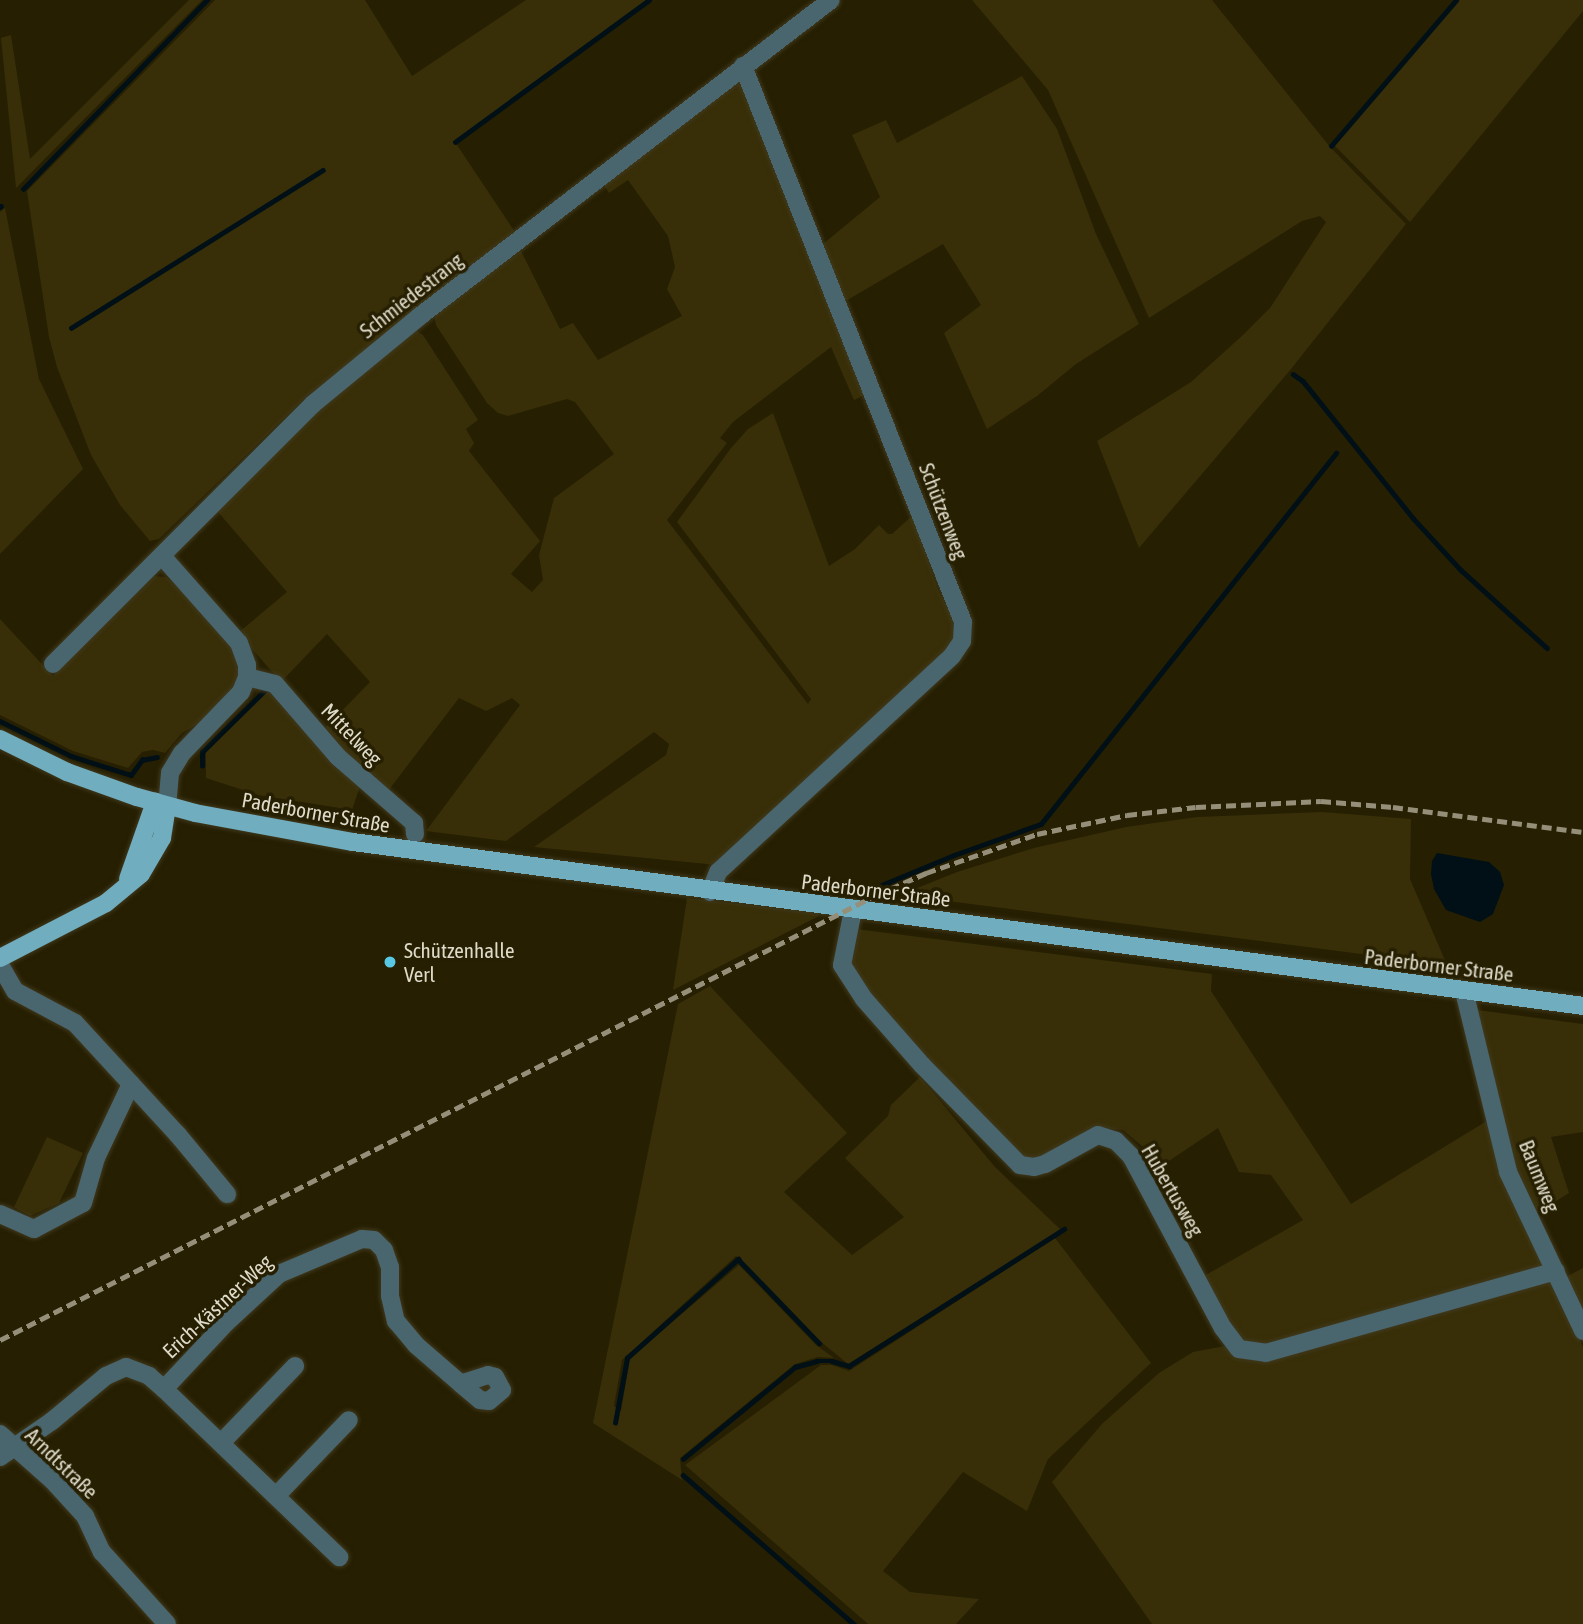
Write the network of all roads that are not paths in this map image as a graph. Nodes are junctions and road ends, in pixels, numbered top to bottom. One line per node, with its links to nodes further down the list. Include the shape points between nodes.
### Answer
1 (831, 0): 2 (street, Schmiedestrang)
2 (743, 66): 3 (street, Schmiedestrang, via 313,404); 9 (street, Schützenweg, via 963,622 962,641 952,656 719,872)
3 (162, 556): 4 (street, Schmiedestrang); 5 (street, via 239,643)
4 (53, 664)
5 (247, 677): 7 (street, via 241,692 182,753); 8 (street, Mittelweg, via 275,684 338,757 414,823)
6 (0, 739): 7 (main road, Paderborner Straße, via 67,772)
7 (161, 804): 9 (main road, Paderborner Straße, via 366,844); 11 (main road, via 158,847 141,874 106,903)
8 (415, 834)
9 (710, 892): 10 (main road, Paderborner Straße)
10 (853, 910): 13 (main road, Paderborner Straße); 18 (street, Hubertusweg, via 842,965 864,999 914,1056 1020,1165 1045,1164 1098,1135 1116,1141 1131,1156 1223,1328 1239,1349 1266,1353)
11 (0, 958)
12 (0, 965): 15 (street, via 15,991 75,1023)
13 (1464, 991): 14 (main road, Paderborner Straße); 18 (street, Baumweg, via 1508,1172)
14 (1583, 1006)
15 (131, 1084): 16 (street); 17 (street, via 96,1158 83,1203 34,1229)
16 (227, 1194)
17 (0, 1214)
18 (1556, 1271): 19 (street, Baumweg)
19 (1583, 1331)
20 (295, 1366): 25 (street)
21 (461, 1384): 22 (street, Erich-Kästner-Weg, via 396,1321 384,1250 374,1240 362,1239 279,1274)
22 (164, 1389): 25 (street); 26 (street, via 149,1376 126,1367 106,1376)
23 (349, 1420): 27 (street)
24 (0, 1434): 26 (street, Arndtstraße)
25 (221, 1443): 27 (street)
26 (7, 1452): 29 (street, Arndtstraße, via 52,1480 85,1516 102,1552)
27 (276, 1496): 28 (street)
28 (339, 1557)
29 (166, 1624)

